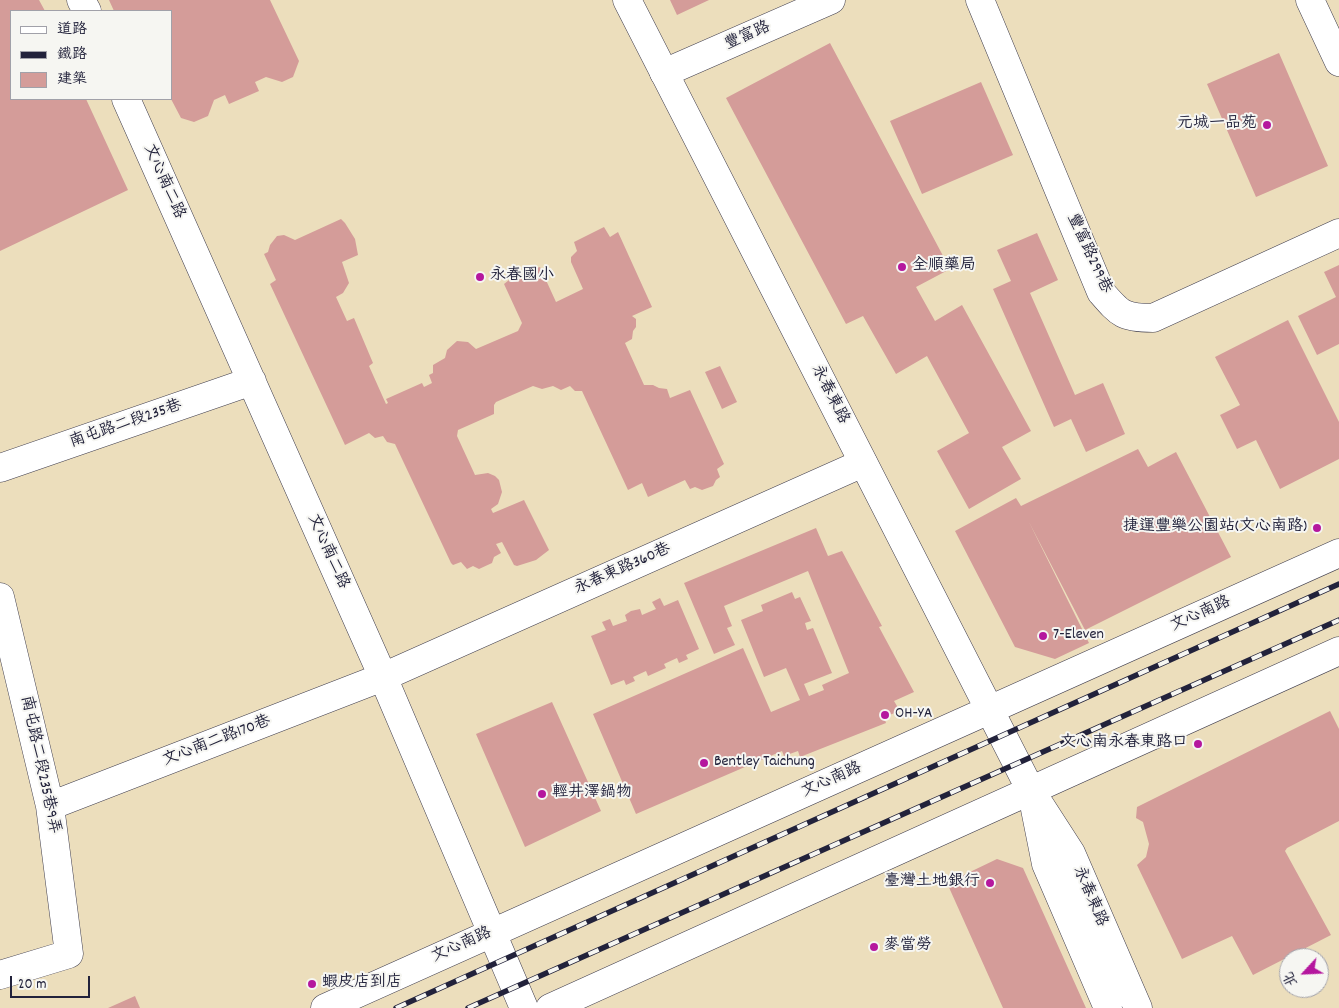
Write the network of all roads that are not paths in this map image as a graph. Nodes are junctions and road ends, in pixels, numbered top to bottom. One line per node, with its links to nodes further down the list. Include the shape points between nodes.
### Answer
1 (627, 0): 6 (street, 永春東路)
2 (831, 0): 6 (street, 豐富路)
3 (980, 0): 8 (street, 豐富路299巷, via 1102,292 1118,311 1134,318 1153,318)
4 (1310, 0): 5 (street)
5 (1339, 62)
6 (664, 74): 10 (street, 永春東路)
7 (126, 100): 9 (street, 文心南二路)
8 (1339, 233)
9 (252, 381): 11 (street, 南屯路二段235巷); 15 (street, 文心南二路)
10 (863, 463): 15 (street, 永春東路360巷); 16 (street, 永春東路)
11 (0, 468)
12 (1339, 553): 16 (street, 文心南路)
13 (0, 597): 18 (street, 南屯路二段235巷9弄)
14 (1339, 652): 17 (street)
15 (383, 677): 18 (street, 文心南二路170巷); 19 (street, 文心南二路)
16 (990, 710): 17 (street, 永春東路); 19 (street, 文心南路)
17 (1031, 791): 23 (street); 24 (street, 永春東路, via 1046,864); 25 (street, 永春東路, via 1071,854)
18 (50, 806): 20 (street, 南屯路二段235巷9弄, via 69,954)
19 (492, 933): 21 (street, 文心南路); 22 (street, 文心南二路)
20 (0, 975)
21 (325, 1008)
22 (524, 1008)
23 (550, 1008)
24 (1108, 1008)
25 (1138, 1008)

